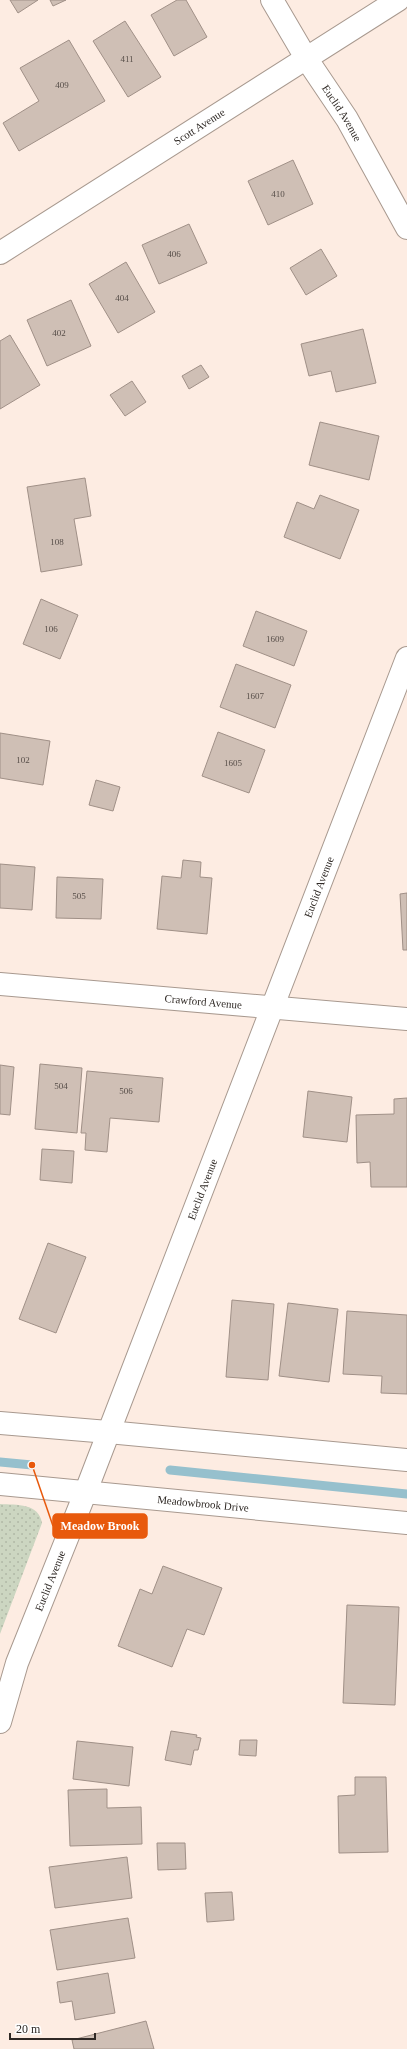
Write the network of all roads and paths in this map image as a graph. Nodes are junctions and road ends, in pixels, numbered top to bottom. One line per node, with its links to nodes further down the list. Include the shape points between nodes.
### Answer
1 (272, 0): 3 (street, Euclid Avenue)
2 (398, 0): 3 (street, Scott Avenue)
3 (306, 58): 4 (street, Euclid Avenue, via 347,120); 5 (street, Scott Avenue)
4 (407, 228)
5 (0, 253)
6 (407, 658): 8 (street, Euclid Avenue)
7 (0, 984): 8 (street, Crawford Avenue)
8 (272, 1007): 9 (street, Crawford Avenue); 11 (street, Euclid Avenue)
9 (407, 1019)
10 (0, 1423): 11 (street)
11 (108, 1432): 12 (street); 14 (street, Euclid Avenue)
12 (407, 1460)
13 (0, 1484): 14 (street, Meadowbrook Drive)
14 (86, 1491): 15 (street, Meadowbrook Drive); 16 (street, Euclid Avenue, via 17,1663)
15 (407, 1523)
16 (0, 1722)

